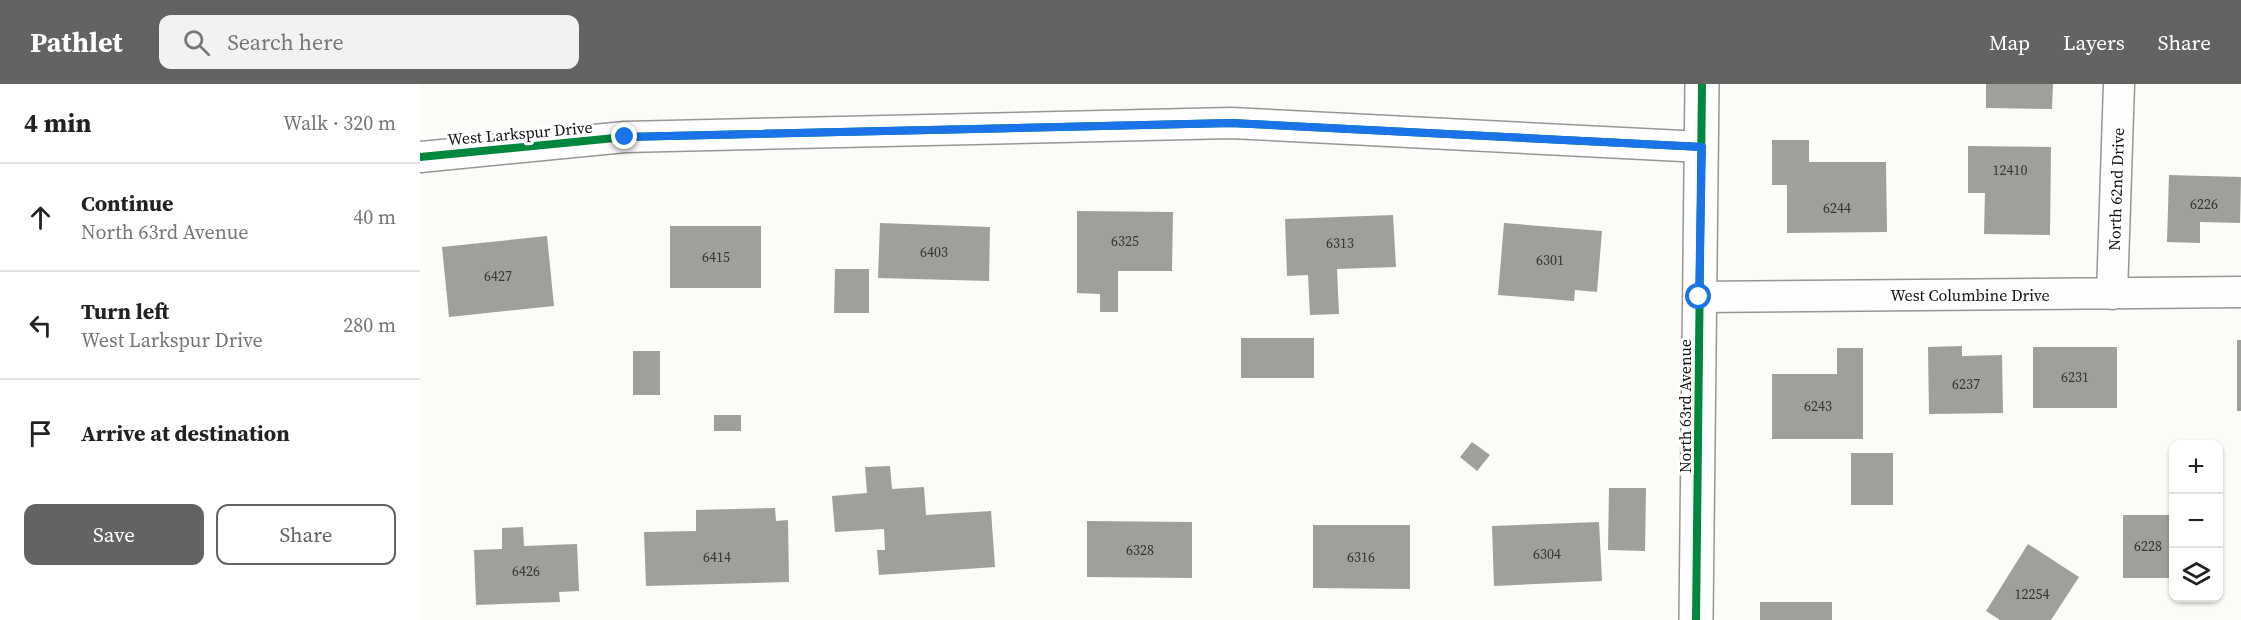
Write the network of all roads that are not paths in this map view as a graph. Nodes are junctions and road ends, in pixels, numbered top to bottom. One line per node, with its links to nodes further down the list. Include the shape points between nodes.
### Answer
1 (1702, 84): 3 (street, North 63rd Avenue)
2 (2119, 84): 6 (street, North 62nd Drive)
3 (1702, 147): 4 (street, West Larkspur Drive, via 1231,123 625,137); 7 (street, North 63rd Avenue)
4 (420, 157)
5 (2241, 292): 6 (street, West Columbine Drive)
6 (2112, 294): 7 (street, West Columbine Drive)
7 (1699, 297): 8 (street, North 63rd Avenue)
8 (1696, 620)

